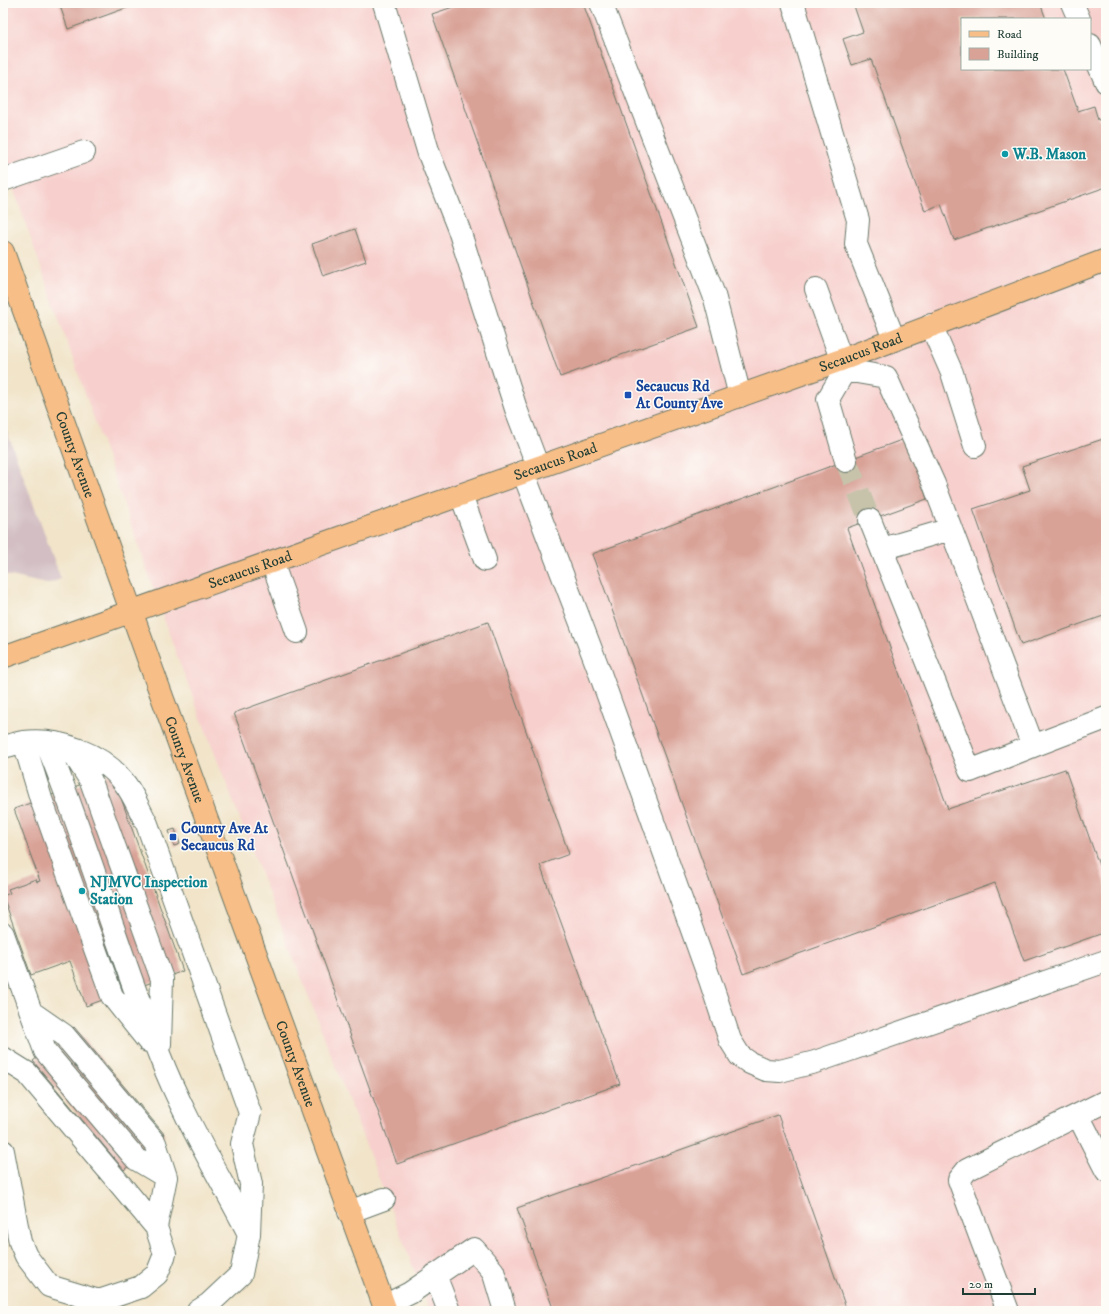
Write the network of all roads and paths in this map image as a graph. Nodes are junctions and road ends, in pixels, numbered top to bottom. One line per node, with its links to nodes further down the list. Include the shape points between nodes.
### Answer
1 (384, 3): 19 (lane, via 429,154 459,230 516,409)
2 (601, 3): 16 (lane, via 714,295)
3 (793, 3): 14 (lane, via 858,220 856,244)
4 (1072, 3): 5 (lane)
5 (1079, 18)
6 (1091, 47): 7 (lane)
7 (1106, 82)
8 (84, 152): 9 (lane)
9 (3, 180)
10 (3, 252): 26 (main road, County Avenue)
11 (1106, 260): 13 (main road, Secaucus Road)
12 (816, 289): 15 (lane)
13 (931, 325): 14 (main road, Secaucus Road); 17 (lane, via 952,372)
14 (894, 339): 15 (main road, Secaucus Road)
15 (843, 365): 16 (main road, Secaucus Road); 18 (lane, via 828,399); 22 (lane, via 886,377)
16 (740, 396): 19 (main road, Secaucus Road)
17 (975, 446)
18 (846, 461)
19 (531, 470): 20 (main road, Secaucus Road); 36 (lane, via 730,1040 740,1056 766,1070 780,1071 815,1062)
20 (461, 495): 24 (lane); 25 (main road, Secaucus Road)
21 (870, 520): 23 (lane)
22 (952, 530): 23 (lane); 32 (lane)
23 (882, 549): 32 (lane, via 970,771)
24 (485, 560)
25 (272, 562): 26 (main road, Secaucus Road); 27 (lane)
26 (132, 612): 28 (main road, Secaucus Road); 44 (main road, County Avenue)
27 (297, 632)
28 (3, 657)
29 (1106, 718): 32 (lane)
30 (24, 742): 31 (lane); 33 (lane); 37 (lane, via 41,799 112,996)
31 (46, 742): 34 (lane); 37 (lane, via 66,790)
32 (1032, 746)
33 (3, 747)
34 (69, 747): 37 (lane, via 91,781 162,979); 46 (lane, via 102,760 124,782 147,824 250,1113 242,1144 251,1184)
35 (3, 934): 45 (lane, via 31,1012 64,1035 155,1143 166,1178)
36 (1106, 961)
37 (159, 1055): 46 (lane)
38 (3, 1058): 45 (lane, via 27,1073)
39 (1106, 1101): 40 (lane)
40 (1078, 1115): 42 (lane); 52 (lane, via 966,1170 959,1180)
41 (3, 1151): 45 (lane, via 20,1242 26,1256 49,1286 99,1301 141,1287 157,1274 164,1254)
42 (1106, 1170)
43 (384, 1199): 44 (lane)
44 (349, 1212): 48 (main road, County Avenue)
45 (156, 1227)
46 (248, 1234): 49 (lane, via 241,1274)
47 (435, 1274): 48 (lane); 50 (lane); 51 (lane, via 474,1249 493,1271)
48 (385, 1308)
49 (198, 1311)
50 (449, 1311)
51 (505, 1311)
52 (1008, 1311)

